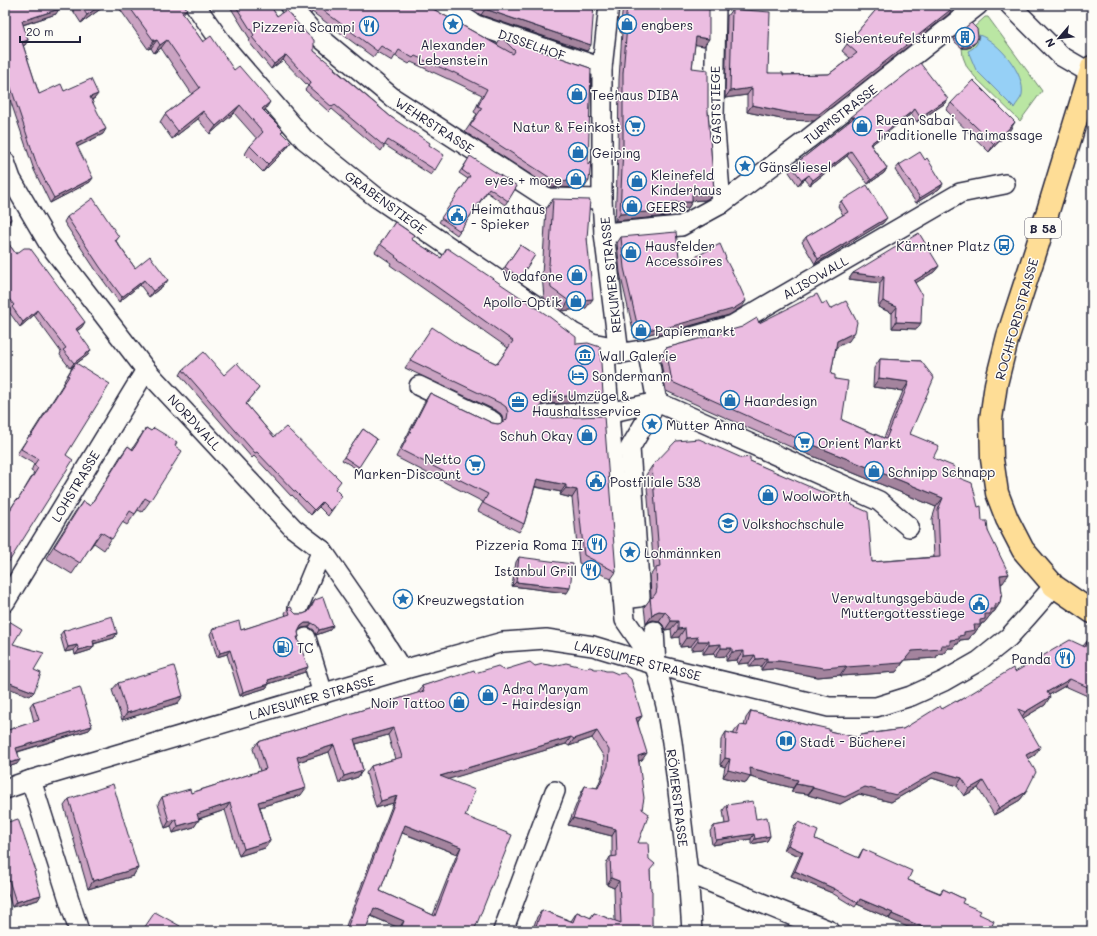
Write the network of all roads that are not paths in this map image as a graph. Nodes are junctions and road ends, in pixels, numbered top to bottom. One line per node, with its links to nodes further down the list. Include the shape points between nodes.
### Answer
1 (195, 5): 16 (street, GRABENSTIEGE, via 224,46 311,145 376,197 573,333 592,344)
2 (289, 5): 12 (street, WEHRSTRASSE, via 312,31 392,98 547,198)
3 (444, 5): 8 (street, DISSELHOF, via 476,24)
4 (609, 5): 8 (street, REKUMER STRASSE)
5 (716, 5): 13 (street, GASTSTIEGE, via 714,118)
6 (978, 5): 13 (street, TURMSTRASSE)
7 (1010, 5): 9 (street, via 1061,56)
8 (602, 68): 12 (street, REKUMER STRASSE)
9 (1091, 71): 25 (main road, ROCHFORDSTRASSE / B 58, via 1008,336 996,384 991,419 992,459 997,493 1006,519 1023,550)
10 (5, 162): 17 (street, NORDWALL, via 11,179 49,244)
11 (1005, 184): 15 (street, ALISOWALL, via 960,193 733,325)
12 (602, 199): 14 (street, REKUMER STRASSE)
13 (721, 204): 14 (street, TURMSTRASSE, via 681,226)
14 (604, 232): 16 (street, REKUMER STRASSE)
15 (647, 349): 16 (street, ALISOWALL); 19 (street)
16 (619, 351): 20 (street, via 605,356)
17 (146, 370): 24 (street, NORDWALL, via 293,528); 27 (street, LOHSTRASSE)
18 (418, 386): 22 (street)
19 (657, 402): 20 (street); 23 (street, via 879,501); 26 (street, via 630,448 640,598)
20 (608, 413): 21 (street); 26 (street)
21 (546, 415)
22 (492, 421)
23 (909, 527)
24 (322, 550): 28 (street); 33 (street, NORDWALL)
25 (1054, 586): 29 (main road, B 58); 32 (street, LAVESUMER STRASSE, via 1009,637 979,661 911,696 876,707 829,707)
26 (623, 599): 32 (street, via 625,620)
27 (5, 602)
28 (298, 608)
29 (1092, 612)
30 (654, 631): 32 (street)
31 (306, 638): 34 (street)
32 (656, 666): 33 (street, LAVESUMER STRASSE, via 593,646 546,639 503,642); 38 (street, RÖMERSTRASSE, via 672,742)
33 (402, 670): 34 (street, LAVESUMER STRASSE)
34 (323, 694): 35 (street, LAVESUMER STRASSE)
35 (31, 780): 36 (street, LAVESUMER STRASSE); 39 (street)
36 (5, 789)
37 (555, 791): 40 (street)
38 (688, 873): 41 (street, RÖMERSTRASSE); 42 (street)
39 (79, 931)
40 (503, 931)
41 (692, 931)
42 (830, 931)

